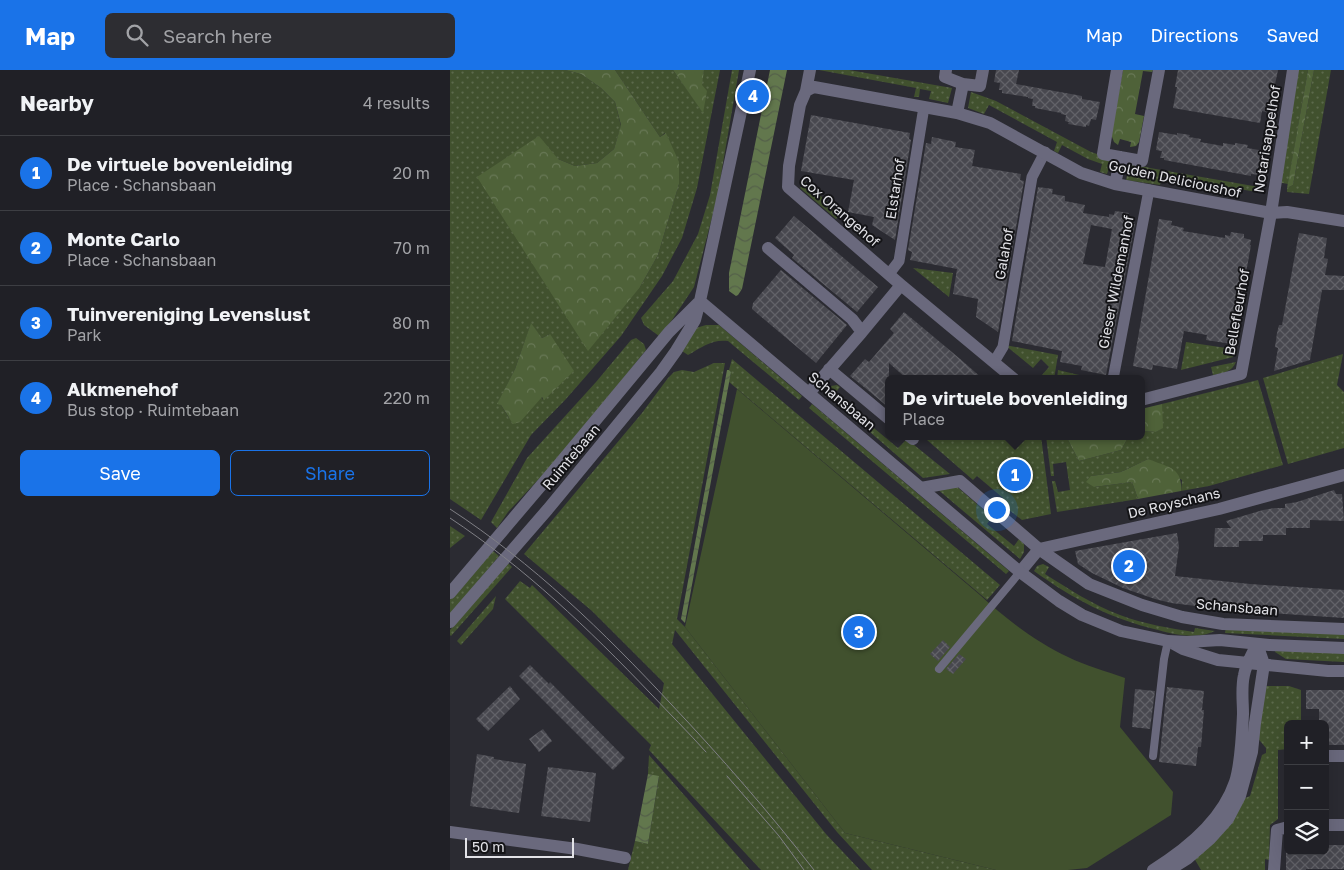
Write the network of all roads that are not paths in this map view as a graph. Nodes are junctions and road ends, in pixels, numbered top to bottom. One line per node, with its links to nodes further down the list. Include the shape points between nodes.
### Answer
1 (750, 70): 21 (street, Ruimtebaan)
2 (810, 70): 9 (street)
3 (946, 70): 8 (street, via 945,77)
4 (983, 70): 8 (street, via 980,86)
5 (1118, 70): 13 (street, via 1103,154)
6 (1159, 70): 13 (street, via 1142,161)
7 (1293, 70): 16 (street, Notarisappelhof)
8 (963, 84): 11 (street)
9 (806, 91): 10 (street, Golden Delicioushof, via 814,87); 19 (street, Cox Orangehof, via 800,105 788,187)
10 (924, 106): 11 (street, Golden Delicioushof); 19 (street, Elstarhof, via 899,261)
11 (957, 113): 12 (street, Golden Delicioushof, via 990,123)
12 (1045, 152): 14 (street, Golden Delicioushof, via 1082,173); 23 (street, Galahof, via 1032,177 1002,347)
13 (1121, 157): 14 (street)
14 (1115, 184): 15 (street, Golden Delicioushof)
15 (1149, 190): 16 (street, Golden Delicioushof); 26 (street, Gieser Wildemanhof)
16 (1271, 213): 17 (street, Golden Delicioushof, via 1287,212); 28 (street, Bellefleurhof, via 1241,374)
17 (1344, 221)
18 (768, 248): 22 (street, via 852,319)
19 (889, 274): 20 (street, Cox Orangehof)
20 (901, 285): 22 (street); 23 (street)
21 (700, 301): 27 (street, Schansbaan); 34 (street, Ruimtebaan, via 669,332); 35 (street, Ruimtebaan, via 695,320 660,372)
22 (862, 332): 24 (street)
23 (994, 362): 25 (street)
24 (829, 369): 27 (street); 29 (street, Schansbaan)
25 (1009, 375)
26 (1114, 375)
27 (809, 393): 31 (street, Schansbaan)
28 (1145, 399)
29 (885, 416)
30 (1344, 475): 32 (street, De Royschans, via 1220,509)
31 (921, 488): 32 (street, Schansbaan, via 960,481); 33 (street, Schansbaan)
32 (1039, 549): 33 (street); 36 (street, Schansbaan, via 1089,584 1182,617 1223,624)
33 (1020, 572): 37 (street, Schansbaan, via 1082,615 1121,631); 42 (lane)
34 (450, 592)
35 (450, 622)
36 (1344, 629)
37 (1168, 641): 38 (street, Schansbaan, via 1220,640); 40 (street, Schansbaan, via 1208,658); 44 (lane)
38 (1257, 644): 39 (street, Schansbaan); 40 (street); 41 (street)
39 (1344, 648)
40 (1247, 663): 41 (street, Schansbaan); 52 (street, via 1239,761 1228,800 1191,844)
41 (1264, 664): 43 (street, Schansbaan); 53 (street, via 1252,752 1240,796 1228,819 1210,839)
42 (940, 670)
43 (1344, 671)
44 (1153, 756)
45 (1329, 756): 46 (street)
46 (1344, 756)
47 (1329, 825): 48 (street)
48 (1344, 825)
49 (1284, 828): 54 (street, via 1277,830)
50 (450, 832): 51 (street, via 577,848)
51 (625, 858)
52 (1153, 870)
53 (1168, 870)
54 (1274, 870)

